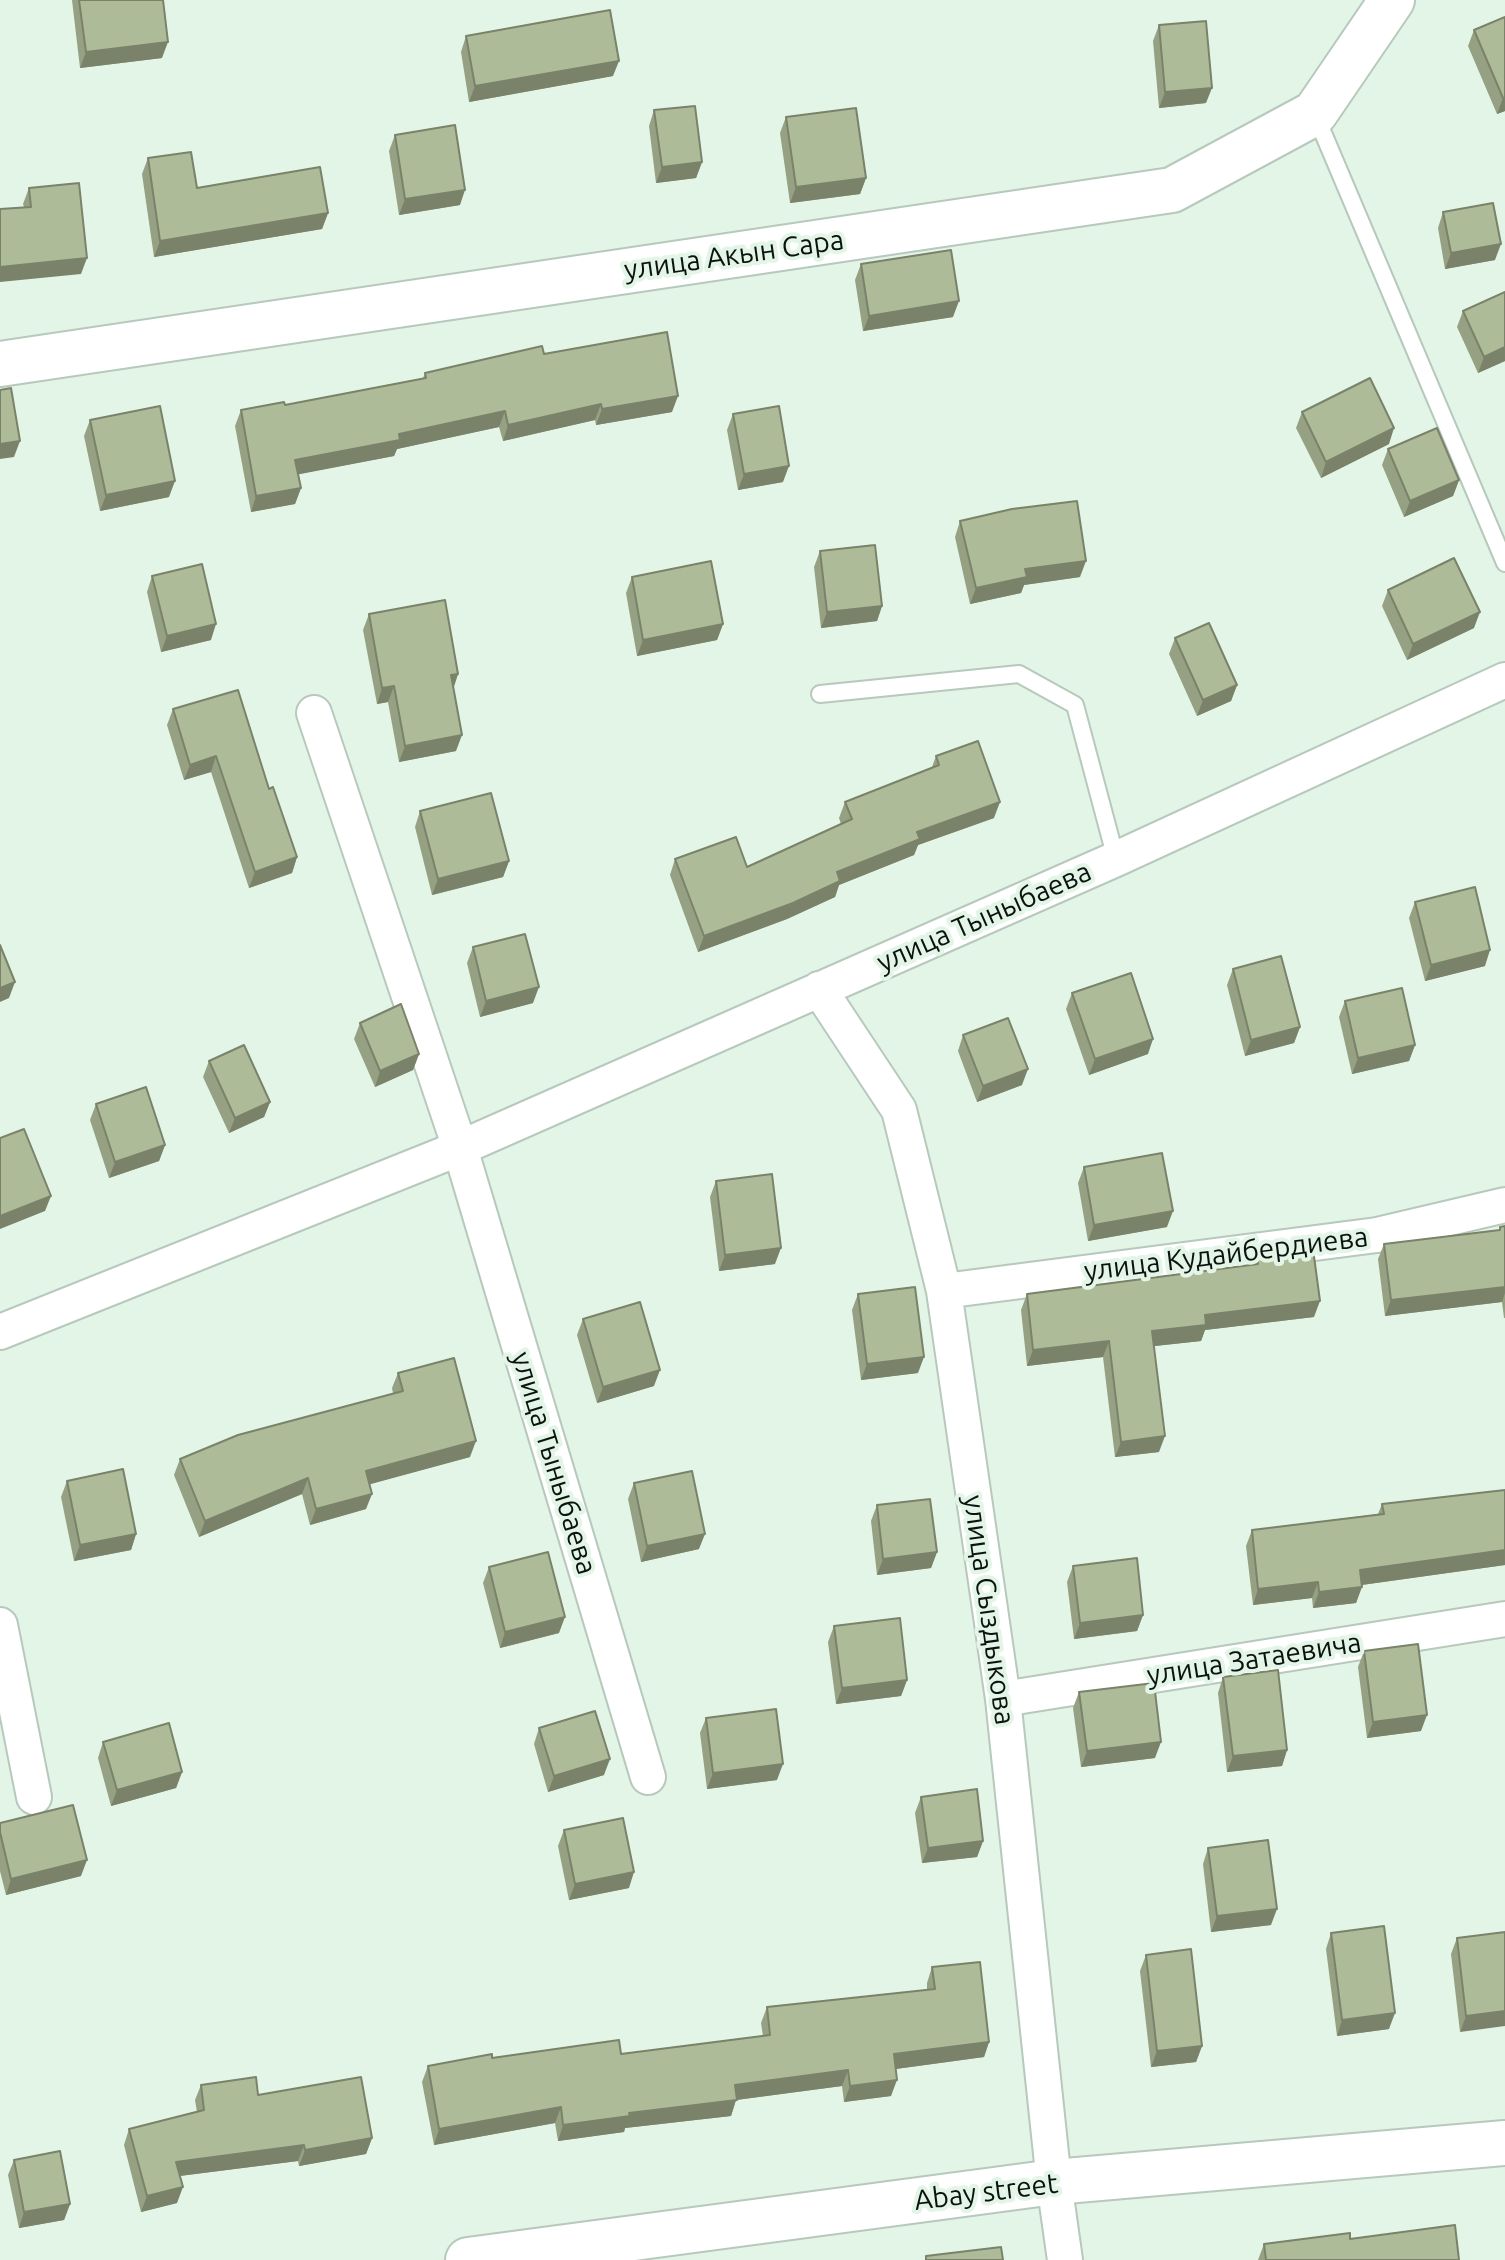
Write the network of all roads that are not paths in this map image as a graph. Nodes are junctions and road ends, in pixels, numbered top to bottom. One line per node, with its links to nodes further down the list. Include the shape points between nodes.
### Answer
1 (1392, 0): 2 (street, улица Акын Сара)
2 (1315, 113): 3 (street, улица Акын Сара, via 1172,190); 4 (lane)
3 (0, 364)
4 (1505, 563)
5 (1505, 680): 8 (street, улица Тыныбаева)
6 (820, 694): 8 (lane, via 1019,674 1075,705)
7 (314, 713): 10 (street, улица Тыныбаева)
8 (1116, 859): 9 (street, улица Тыныбаева)
9 (819, 989): 10 (street, улица Тыныбаева); 12 (street, улица Сыздыкова, via 899,1110)
10 (460, 1148): 13 (street, улица Тыныбаева); 17 (street, улица Тыныбаева)
11 (1505, 1205): 12 (street, улица Кудайбердиева, via 1377,1235)
12 (944, 1291): 16 (street, улица Сыздыкова)
13 (0, 1332)
14 (1505, 1619): 16 (street, улица Затаевича)
15 (0, 1625): 18 (street)
16 (1003, 1699): 20 (street, улица Сыздыкова)
17 (648, 1777)
18 (34, 1797)
19 (1505, 2143): 20 (street, Abay street)
20 (1054, 2182): 21 (street, Abay street); 22 (street, улица Сыздыкова)
21 (468, 2260)
22 (1065, 2260)

